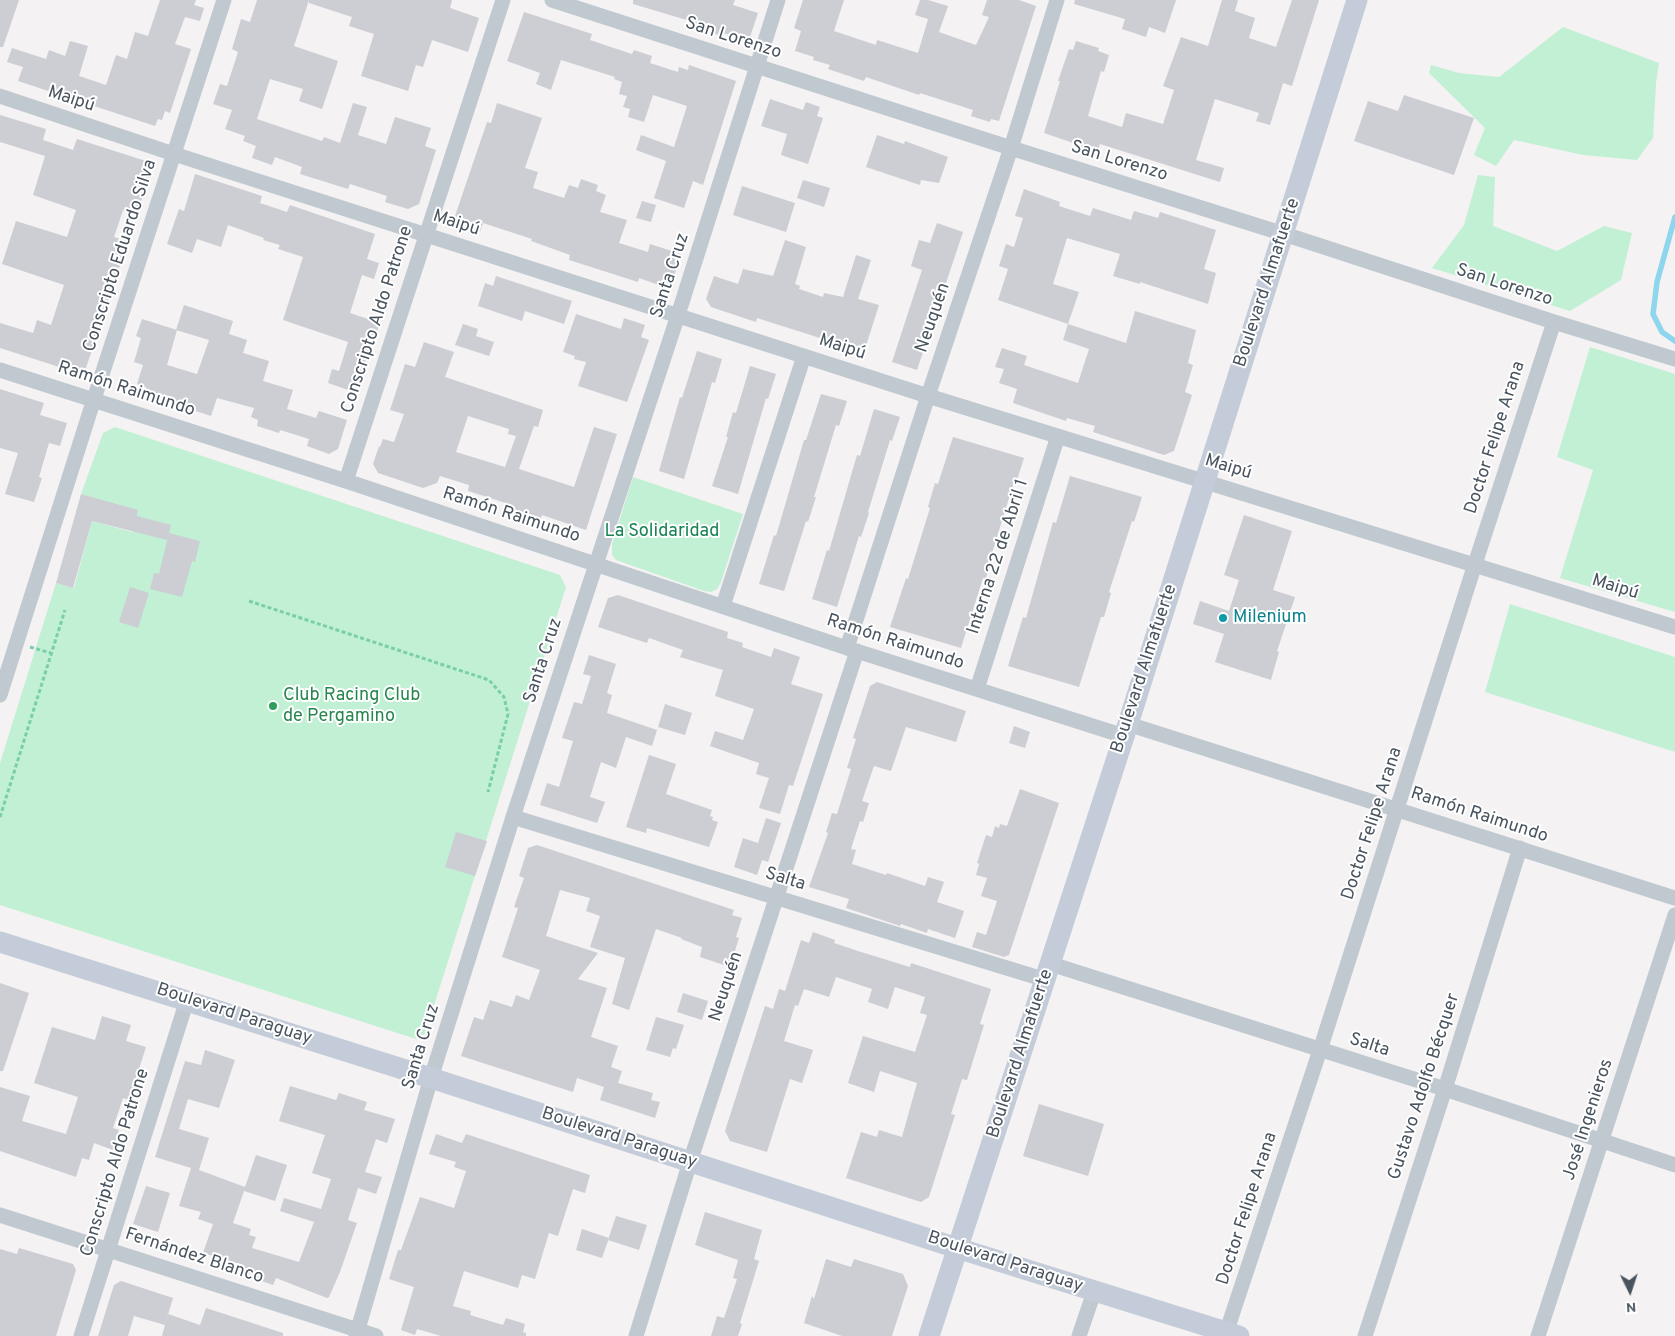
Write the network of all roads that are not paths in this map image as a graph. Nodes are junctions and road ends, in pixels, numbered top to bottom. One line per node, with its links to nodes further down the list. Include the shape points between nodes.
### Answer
1 (224, 0): 10 (street, Conscripto Eduardo Silva)
2 (503, 0): 11 (street, Conscripto Aldo Patrone)
3 (552, 0): 7 (street, San Lorenzo)
4 (778, 0): 7 (street, Santa Cruz)
5 (1057, 0): 9 (street, Neuquén)
6 (1357, 0): 12 (main road, Boulevard Almafuerte)
7 (756, 66): 9 (street, San Lorenzo); 13 (street, Santa Cruz)
8 (0, 96): 10 (street, Maipú)
9 (1011, 148): 12 (street, San Lorenzo); 18 (street, Neuquén)
10 (174, 154): 11 (street, Maipú); 19 (street, Conscripto Eduardo Silva)
11 (426, 234): 13 (street, Maipú); 21 (street, Conscripto Aldo Patrone)
12 (1284, 234): 14 (street, San Lorenzo); 22 (main road, Boulevard Almafuerte)
13 (678, 315): 15 (street, Maipú); 23 (street, Santa Cruz)
14 (1554, 322): 16 (street, San Lorenzo); 24 (street, Doctor Felipe Arana)
15 (804, 356): 18 (street, Maipú); 25 (street)
16 (1675, 359)
17 (0, 370): 19 (street, Ramón Raimundo)
18 (928, 396): 20 (street, Maipú); 28 (street, Neuquén)
19 (94, 399): 21 (street, Ramón Raimundo); 27 (street, Conscripto Eduardo Silva)
20 (1058, 436): 22 (street, Maipú); 29 (street, Interna 22 de Abril 1)
21 (346, 481): 23 (street, Ramón Raimundo)
22 (1206, 481): 24 (street, Maipú); 31 (main road, Boulevard Almafuerte)
23 (596, 563): 25 (street, Ramón Raimundo); 33 (street, Santa Cruz)
24 (1475, 564): 26 (street, Maipú); 32 (street, Doctor Felipe Arana)
25 (723, 606): 28 (street, Ramón Raimundo)
26 (1675, 627)
27 (7, 649): 30 (street, Conscripto Eduardo Silva)
28 (852, 650): 29 (street, Ramón Raimundo); 35 (street, Neuquén)
29 (976, 689): 31 (street, Ramón Raimundo)
30 (0, 695)
31 (1126, 730): 32 (street, Ramón Raimundo); 39 (main road, Boulevard Almafuerte)
32 (1397, 810): 34 (street, Ramón Raimundo); 41 (street, Doctor Felipe Arana)
33 (513, 817): 35 (street, Salta); 42 (street, Santa Cruz)
34 (1520, 848): 36 (street, Ramón Raimundo); 43 (street, Gustavo Adolfo Bécquer)
35 (777, 897): 39 (street, Salta); 45 (street, Neuquén)
36 (1675, 898)
37 (1675, 915): 44 (street, José Ingenieros)
38 (0, 942): 40 (main road, Boulevard Paraguay)
39 (1048, 972): 41 (street, Salta); 48 (main road, Boulevard Almafuerte)
40 (187, 1000): 42 (main road, Boulevard Paraguay); 49 (street, Conscripto Aldo Patrone)
41 (1320, 1050): 43 (street, Salta); 52 (street, Doctor Felipe Arana)
42 (431, 1078): 45 (main road, Boulevard Paraguay); 51 (street, Santa Cruz)
43 (1445, 1089): 44 (street, Salta); 58 (street, Gustavo Adolfo Bécquer)
44 (1601, 1141): 46 (street, Salta); 59 (street, José Ingenieros)
45 (690, 1162): 48 (main road, Boulevard Paraguay); 55 (street, Neuquén)
46 (1675, 1165)
47 (0, 1214): 49 (street, Fernández Blanco)
48 (957, 1248): 50 (main road, Boulevard Paraguay); 56 (main road, Boulevard Almafuerte)
49 (109, 1249): 51 (street, Fernández Blanco); 53 (street, Conscripto Aldo Patrone)
50 (1094, 1292): 52 (main road, Boulevard Paraguay); 57 (street)
51 (357, 1333): 54 (street, Fernández Blanco)
52 (1230, 1335)
53 (81, 1336)
54 (376, 1336)
55 (636, 1336)
56 (929, 1336)
57 (1080, 1336)
58 (1364, 1336)
59 (1538, 1336)

